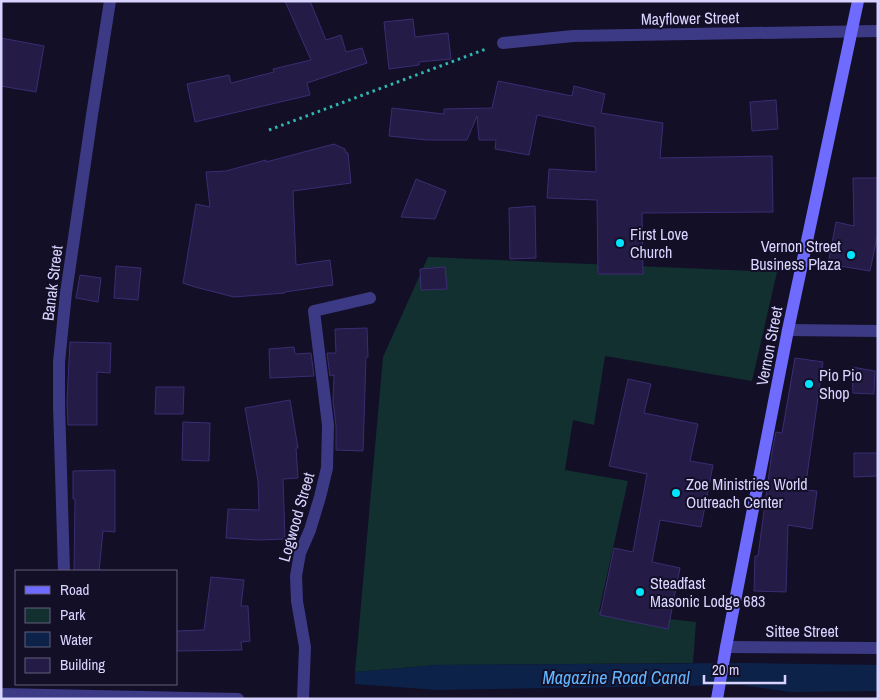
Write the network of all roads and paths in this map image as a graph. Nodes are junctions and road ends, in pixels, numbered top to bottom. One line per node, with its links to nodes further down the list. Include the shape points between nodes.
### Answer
1 (110, 1): 10 (street, Banak Street, via 69,275 60,362)
2 (858, 1): 4 (main road, Vernon Street)
3 (878, 31): 4 (street, Mayflower Street)
4 (852, 32): 5 (street, Mayflower Street, via 573,36); 8 (main road, Vernon Street)
5 (503, 43): 6 (path)
6 (270, 130)
7 (370, 298): 17 (street, Logwood Street, via 314,311 328,425 327,468 296,576 305,647)
8 (788, 330): 9 (street); 12 (main road, Vernon Street)
9 (878, 331)
10 (64, 570)
11 (878, 648): 12 (street, Sittee Street)
12 (725, 653): 15 (main road, Vernon Street)
13 (68, 689): 14 (street); 16 (street)
14 (1, 694)
15 (718, 694)
16 (238, 699)
17 (303, 699)

